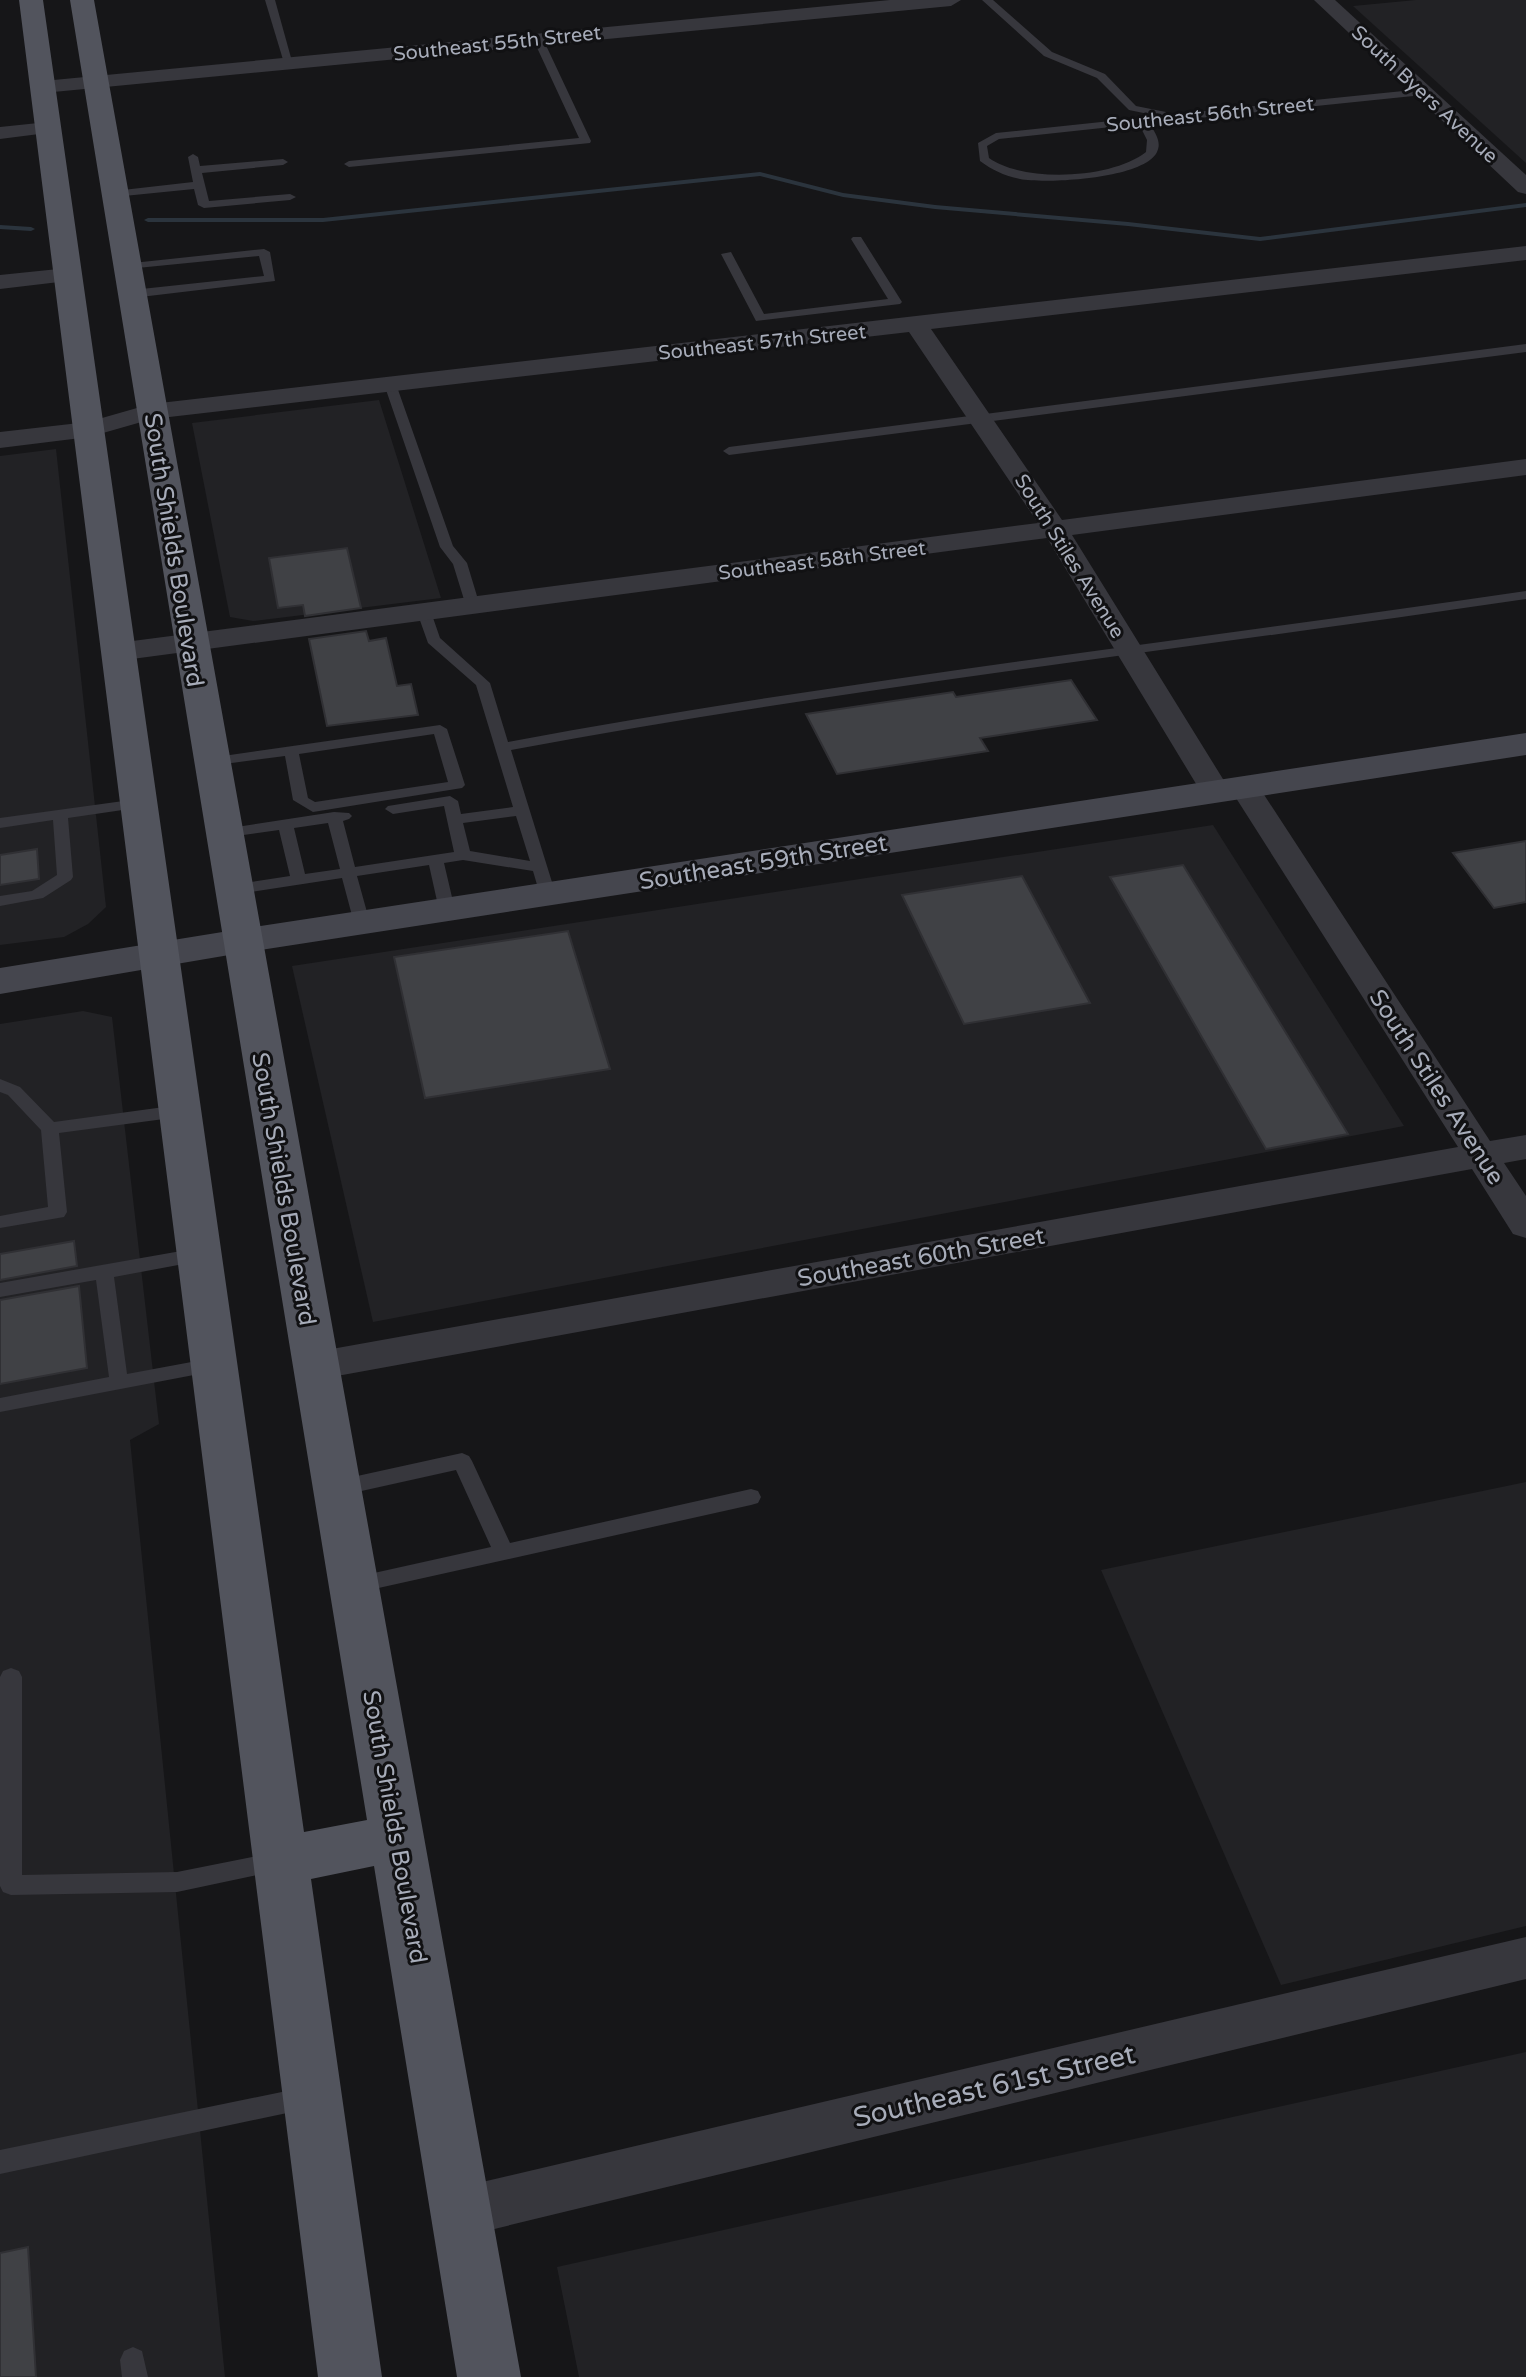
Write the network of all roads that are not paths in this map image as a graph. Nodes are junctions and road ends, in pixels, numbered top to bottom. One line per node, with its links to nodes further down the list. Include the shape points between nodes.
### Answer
1 (31, 0): 12 (main road)
2 (82, 0): 11 (main road, South Shields Boulevard)
3 (270, 0): 10 (lane)
4 (714, 0): 8 (street)
5 (951, 0): 8 (street, Southeast 55th Street)
6 (987, 0): 14 (lane, via 1048,54 1101,76 1133,108)
7 (1330, 0): 13 (street, South Byers Avenue)
8 (728, 21): 9 (street, Southeast 55th Street)
9 (538, 39): 10 (street, Southeast 55th Street); 20 (lane, via 586,141)
10 (289, 63): 11 (street, Southeast 55th Street)
11 (95, 82): 12 (street, Southeast 55th Street); 24 (main road, South Shields Boulevard)
12 (43, 87): 16 (main road)
13 (1423, 92): 14 (lane, Southeast 56th Street); 23 (street, South Byers Avenue)
14 (1177, 117): 15 (lane, Southeast 56th Street)
15 (1142, 121): 15 (lane, Southeast 56th Street, via 1152,133 1153,149 1148,158 1117,168 1028,177 984,159 982,145 996,136)
16 (48, 128): 17 (street); 30 (main road)
17 (0, 133)
18 (193, 157): 21 (lane)
19 (283, 162): 21 (lane)
20 (349, 164)
21 (196, 170): 22 (lane)
22 (199, 185): 24 (lane); 25 (lane, via 204,205)
23 (1526, 187)
24 (114, 194): 29 (main road, South Shields Boulevard)
25 (290, 197)
26 (857, 239): 33 (lane)
27 (1526, 253): 35 (street, Southeast 57th Street)
28 (727, 254): 34 (lane, via 760,318)
29 (127, 266): 32 (main road, South Shields Boulevard); 32 (lane, via 264,252 271,279)
30 (68, 275): 31 (street); 41 (main road)
31 (0, 282)
32 (132, 294): 39 (main road, South Shields Boulevard)
33 (896, 302): 34 (lane); 35 (lane)
34 (775, 316): 36 (lane)
35 (915, 325): 36 (street, Southeast 57th Street); 40 (street, South Stiles Avenue)
36 (787, 339): 38 (street, Southeast 57th Street)
37 (1526, 348): 40 (lane)
38 (390, 384): 39 (street, Southeast 57th Street); 47 (lane)
39 (151, 412): 41 (street, Southeast 57th Street); 49 (main road, South Shields Boulevard)
40 (980, 418): 43 (lane); 45 (street, South Stiles Avenue)
41 (89, 429): 42 (street, Southeast 57th Street); 51 (main road)
42 (0, 440)
43 (729, 451)
44 (1526, 467): 45 (street, Southeast 58th Street)
45 (1055, 529): 47 (street, Southeast 58th Street); 50 (street, South Stiles Avenue)
46 (1526, 595): 50 (lane)
47 (473, 606): 48 (street, Southeast 58th Street)
48 (424, 612): 49 (street, Southeast 58th Street); 53 (lane, via 433,640 483,683)
49 (190, 642): 51 (street, Southeast 58th Street); 55 (main road, South Shields Boulevard)
50 (1128, 648): 53 (lane); 56 (street, South Stiles Avenue)
51 (117, 652): 57 (main road)
52 (1526, 744): 56 (main road, Southeast 59th Street)
53 (503, 747): 59 (lane)
54 (291, 750): 54 (lane, via 440,729 457,785 313,807 301,800); 55 (lane)
55 (209, 762): 64 (main road, South Shields Boulevard)
56 (1230, 790): 69 (main road, Southeast 59th Street); 81 (street, South Stiles Avenue)
57 (138, 804): 60 (lane); 75 (main road)
58 (393, 809): 61 (lane, via 450,801)
59 (522, 811): 61 (lane); 69 (lane)
60 (60, 815): 62 (lane); 71 (lane, via 65,877 37,895)
61 (454, 819): 65 (lane)
62 (0, 823)
63 (286, 825): 64 (lane); 67 (lane, via 339,816); 68 (lane)
64 (222, 833): 70 (main road, South Shields Boulevard)
65 (463, 855): 66 (lane); 69 (lane)
66 (435, 859): 67 (lane); 72 (lane)
67 (347, 873): 68 (lane); 73 (lane)
68 (299, 880): 70 (lane)
69 (543, 881): 72 (main road, Southeast 59th Street)
70 (232, 890): 74 (main road, South Shields Boulevard)
71 (0, 901)
72 (447, 910): 73 (main road, Southeast 59th Street)
73 (362, 923): 74 (main road, Southeast 59th Street)
74 (241, 941): 75 (main road, Southeast 59th Street); 88 (main road, South Shields Boulevard)
75 (158, 956): 76 (main road, Southeast 59th Street); 78 (main road)
76 (0, 981)
77 (0, 1085): 79 (lane, via 14,1091)
78 (179, 1111): 79 (lane); 84 (main road)
79 (50, 1128): 82 (lane, via 58,1212)
80 (1526, 1147): 81 (street, Southeast 60th Street)
81 (1480, 1155): 83 (street, South Stiles Avenue); 88 (street, Southeast 60th Street)
82 (0, 1222)
83 (1526, 1225)
84 (198, 1255): 85 (lane); 87 (main road)
85 (104, 1272): 86 (lane); 89 (lane)
86 (0, 1290)
87 (214, 1365): 89 (lane); 97 (main road)
88 (315, 1366): 91 (main road, South Shields Boulevard)
89 (119, 1383): 90 (lane)
90 (0, 1405)
91 (336, 1489): 93 (lane, via 462,1461); 94 (main road, South Shields Boulevard)
92 (751, 1497): 93 (lane)
93 (504, 1552): 94 (lane)
94 (353, 1585): 96 (main road, South Shields Boulevard)
95 (11, 1677): 98 (lane)
96 (396, 1838): 97 (main road); 102 (main road, South Shields Boulevard)
97 (281, 1861): 98 (lane, via 177,1882); 100 (main road)
98 (6, 1886)
99 (1526, 1958): 102 (street, Southeast 61st Street)
100 (312, 2097): 101 (lane); 103 (main road)
101 (0, 2162)
102 (461, 2212): 104 (main road, South Shields Boulevard)
103 (350, 2377)
104 (489, 2377)

